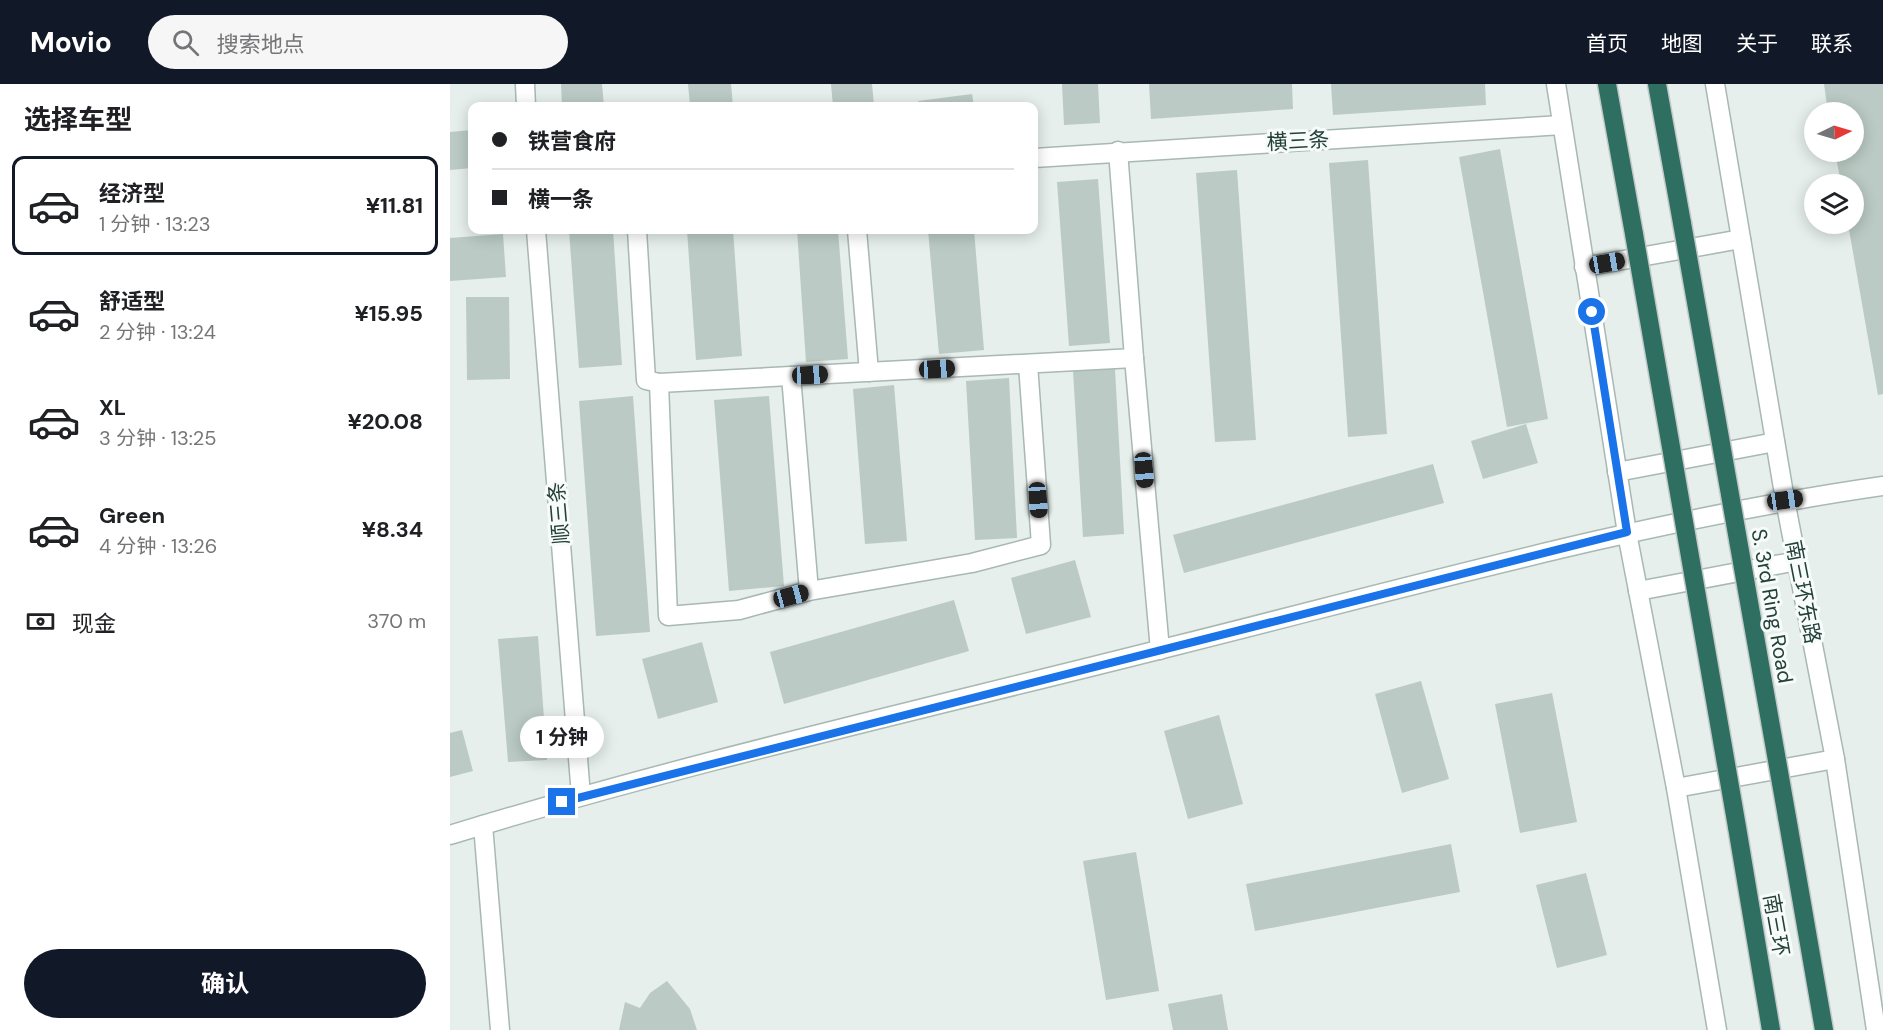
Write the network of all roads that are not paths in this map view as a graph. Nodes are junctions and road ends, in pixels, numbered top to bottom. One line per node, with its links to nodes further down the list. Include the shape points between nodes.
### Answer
1 (525, 84): 6 (street)
2 (1556, 84): 7 (street)
3 (1607, 84): 36 (highway, 南三环, bridge)
4 (1657, 84): 37 (highway, S. 3rd Ring Road, bridge)
5 (1715, 84): 13 (street, 南三环东路)
6 (526, 102)
7 (1562, 125): 8 (street, 横三条); 14 (street)
8 (1118, 152): 9 (street, 横三条); 15 (street)
9 (1038, 158)
10 (536, 234): 31 (street, 顺三条)
11 (637, 234): 19 (street, via 646,380)
12 (857, 234): 17 (street)
13 (1741, 239): 14 (street); 20 (street, 南三环东路)
14 (1584, 267): 21 (street)
15 (1134, 358): 16 (street); 28 (street)
16 (1028, 364): 17 (street); 26 (street, via 1041,546 972,563)
17 (869, 372): 18 (street)
18 (791, 376): 19 (street); 26 (street)
19 (659, 383): 26 (street, via 668,616 739,610)
20 (1775, 442): 21 (street); 23 (street, 南三环东路)
21 (1617, 472): 24 (street)
22 (1883, 486): 23 (street)
23 (1785, 500): 24 (street); 25 (street, 南三环东路)
24 (1627, 532): 27 (street); 28 (street)
25 (1797, 561): 27 (street); 29 (street, 南三环东路)
26 (809, 591)
27 (1638, 591): 30 (street)
28 (1160, 650): 31 (street)
29 (1835, 759): 30 (street); 38 (street, 南三环东路)
30 (1676, 788): 35 (street)
31 (581, 796): 32 (street)
32 (483, 825): 33 (street); 34 (street)
33 (450, 835)
34 (500, 1030)
35 (1717, 1030)
36 (1772, 1030)
37 (1824, 1030)
38 (1876, 1030)

